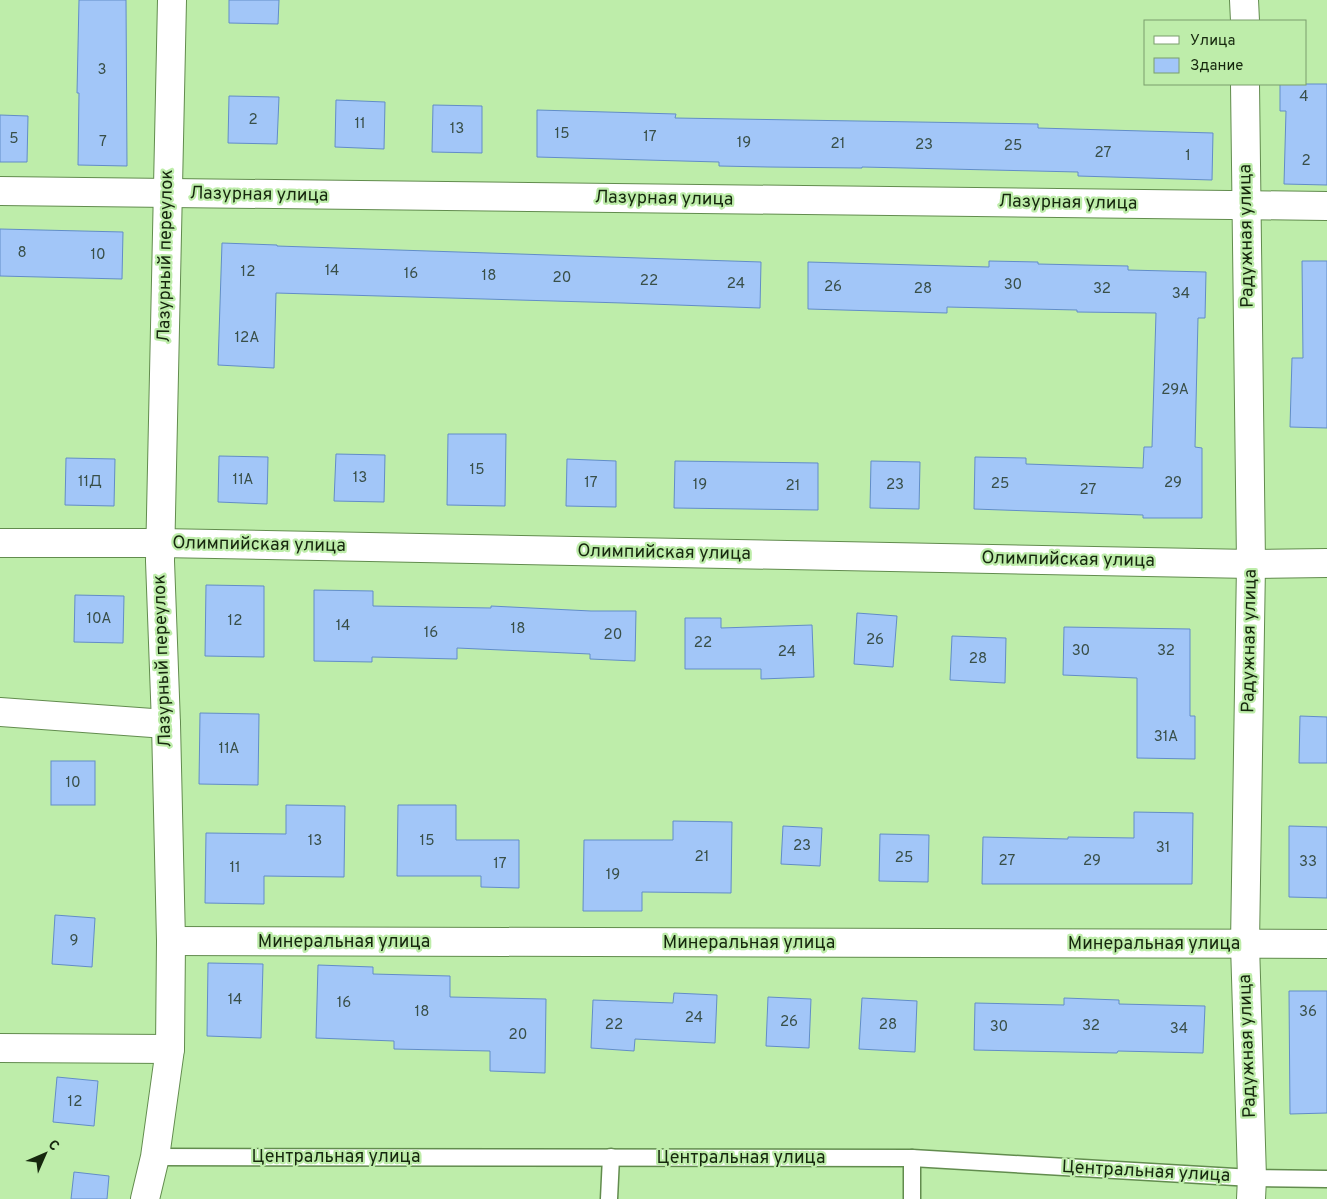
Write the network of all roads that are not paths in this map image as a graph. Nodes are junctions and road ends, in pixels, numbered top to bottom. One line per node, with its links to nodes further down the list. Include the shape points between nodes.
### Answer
1 (172, 0): 6 (street, Лазурный переулок)
2 (1244, 0): 3 (street)
3 (1245, 20)
4 (1245, 85): 7 (street, Радужная улица)
5 (0, 191): 6 (street, Лазурная улица)
6 (167, 194): 7 (street, Лазурная улица); 10 (street, Лазурный переулок)
7 (1247, 204): 8 (street, Лазурная улица); 11 (street, Радужная улица)
8 (1327, 206)
9 (0, 543): 10 (street, Олимпийская улица)
10 (160, 543): 11 (street, Олимпийская улица); 14 (street, Лазурный переулок)
11 (1251, 564): 12 (street, Олимпийская улица); 16 (street, Радужная улица)
12 (1327, 564)
13 (0, 712): 14 (street)
14 (166, 724): 15 (street, Лазурный переулок)
15 (170, 942): 16 (street, Минеральная улица); 19 (street, Лазурный переулок)
16 (1245, 944): 17 (street, Минеральная улица); 24 (street, Радужная улица)
17 (1327, 944)
18 (0, 1048): 19 (street)
19 (170, 1049): 20 (street, Лазурный переулок)
20 (155, 1157): 21 (lane, Центральная улица); 25 (street, Лазурный переулок)
21 (611, 1157): 22 (lane, Центральная улица); 26 (lane)
22 (912, 1158): 24 (lane, Центральная улица); 27 (lane)
23 (1327, 1179): 24 (lane, Центральная улица)
24 (1251, 1188)
25 (144, 1199)
26 (609, 1199)
27 (912, 1199)

